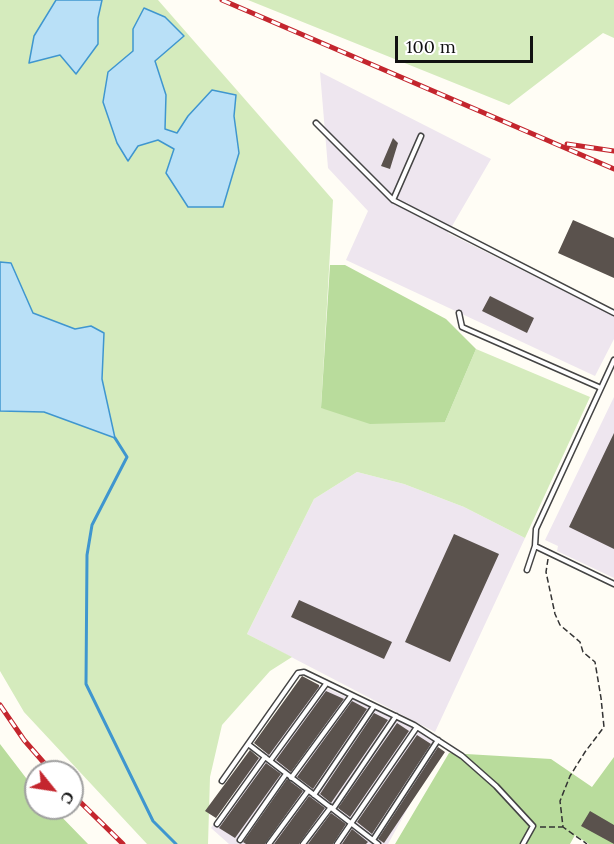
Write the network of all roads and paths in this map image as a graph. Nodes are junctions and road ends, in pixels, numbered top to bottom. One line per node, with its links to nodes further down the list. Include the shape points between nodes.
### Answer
1 (316, 123): 3 (lane)
2 (421, 136): 3 (lane)
3 (393, 200): 5 (lane)
4 (459, 313): 7 (lane, via 462,327)
5 (614, 313)
6 (614, 360): 7 (lane)
7 (601, 388): 8 (lane, via 537,529)
8 (535, 546): 9 (lane); 10 (lane)
9 (550, 553): 11 (lane); 30 (path, via 546,572 555,614 560,625 595,662 604,727 570,776 560,801)
10 (527, 570)
11 (614, 584)
12 (326, 684): 13 (lane); 18 (lane, via 304,672 298,673); 20 (lane)
13 (351, 696): 14 (lane); 22 (lane)
14 (374, 706): 15 (lane); 25 (lane)
15 (396, 716): 16 (lane); 26 (lane)
16 (417, 727): 17 (lane); 28 (lane)
17 (438, 740): 29 (lane, via 473,765); 32 (lane)
18 (248, 744): 19 (lane); 23 (lane)
19 (265, 757): 20 (lane); 27 (lane)
20 (270, 762): 21 (lane)
21 (286, 774): 22 (lane); 31 (lane)
22 (291, 778): 24 (lane)
23 (222, 781)
24 (308, 791): 25 (lane); 33 (lane)
25 (314, 795): 26 (lane)
26 (332, 808): 28 (lane); 34 (lane)
27 (217, 824)
28 (352, 824): 32 (lane); 35 (lane)
29 (533, 826): 30 (path); 36 (lane)
30 (563, 827): 37 (path)
31 (240, 840)
32 (375, 842)
33 (269, 844)
34 (303, 844)
35 (337, 844)
36 (523, 844)
37 (587, 844)

